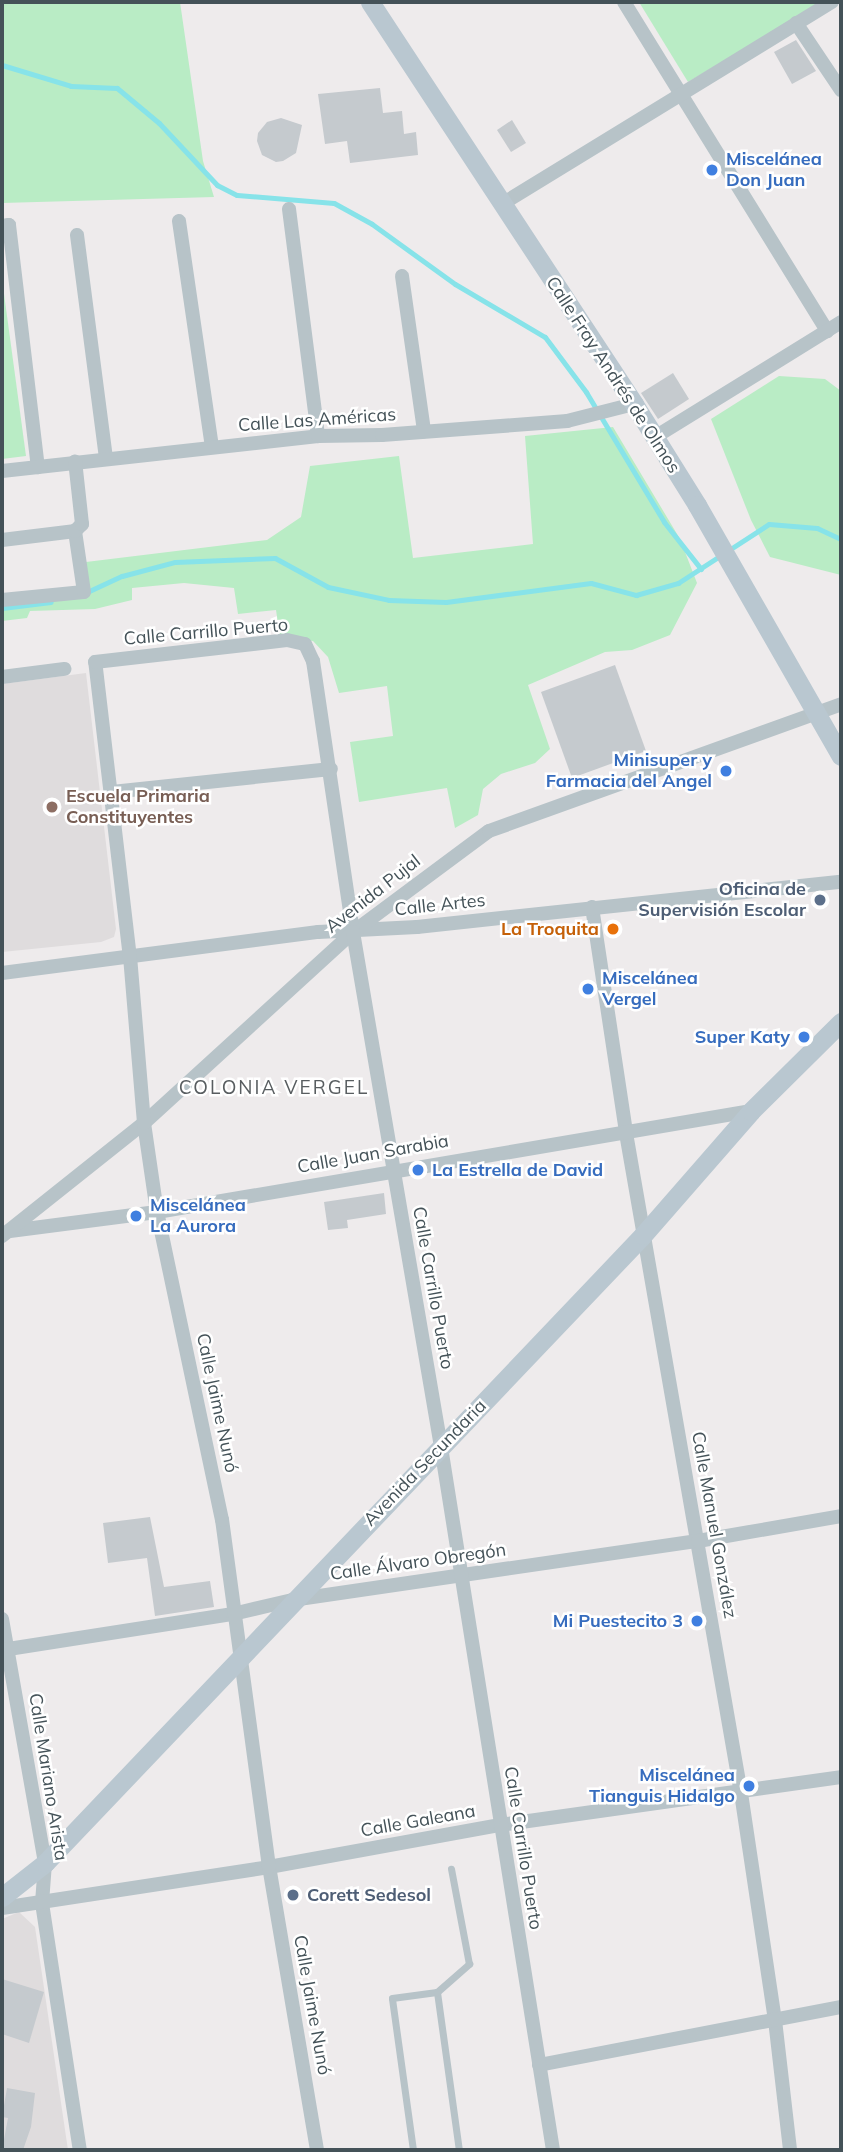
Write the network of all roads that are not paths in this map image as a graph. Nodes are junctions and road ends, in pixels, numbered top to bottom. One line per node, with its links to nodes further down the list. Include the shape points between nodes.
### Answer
1 (370, 2): 7 (street, Calle Fray Andrés de Olmos)
2 (624, 2): 6 (street)
3 (831, 2): 4 (street)
4 (796, 23): 5 (street); 6 (street)
5 (841, 90)
6 (684, 95): 7 (street); 14 (street)
7 (502, 205): 15 (street, Calle Fray Andrés de Olmos)
8 (289, 209): 17 (street)
9 (179, 221): 19 (street)
10 (5, 225): 22 (street)
11 (77, 235): 20 (street)
12 (402, 276): 16 (street)
13 (841, 322): 14 (street)
14 (827, 331): 18 (street)
15 (634, 404): 16 (street, Calle Las Américas, via 566,421); 18 (street, Calle Fray Andrés de Olmos)
16 (424, 431): 17 (street, Calle Las Américas)
17 (318, 436): 19 (street, Calle Las Américas)
18 (655, 437): 31 (street, Calle Fray Andrés de Olmos)
19 (212, 446): 20 (street, Calle Las Américas)
20 (106, 457): 21 (street, Calle Las Américas)
21 (75, 461): 22 (street, Calle Las Américas); 24 (street, via 82,524)
22 (38, 467): 23 (street, Calle Las Américas)
23 (2, 471)
24 (75, 531): 25 (street); 26 (street, via 83,592)
25 (2, 540)
26 (2, 600)
27 (95, 662): 33 (street, Calle Carrillo Puerto, via 287,640 305,644 313,661); 34 (street, Calle Jaime Nunó)
28 (64, 670): 29 (street)
29 (2, 677)
30 (841, 704): 31 (street, Avenida Pujal)
31 (818, 713): 32 (street, Calle Fray Andrés de Olmos); 37 (street, Avenida Pujal, via 489,831)
32 (841, 756)
33 (331, 769): 34 (street); 37 (street, Calle Carrillo Puerto)
34 (112, 792): 38 (street, Calle Jaime Nunó)
35 (841, 882): 36 (street, Calle Artes)
36 (592, 907): 37 (street, Calle Artes); 43 (street, Calle Manuel González)
37 (353, 932): 38 (street, Calle Artes, via 318,932); 42 (street, Avenida Pujal); 44 (street, Calle Carrillo Puerto)
38 (130, 958): 39 (street, Calle Artes); 42 (street, Calle Jaime Nunó)
39 (2, 973)
40 (841, 1027): 41 (street, Avenida Secundaria)
41 (751, 1111): 43 (street, Calle Juan Sarabia); 47 (street, Avenida Secundaria)
42 (144, 1123): 45 (street, Calle Jaime Nunó); 46 (street, Avenida Pujal)
43 (625, 1133): 44 (street, Calle Juan Sarabia); 47 (street, Calle Manuel González)
44 (393, 1169): 45 (street, Calle Juan Sarabia); 48 (street, Calle Carrillo Puerto)
45 (157, 1212): 46 (street, Calle Juan Sarabia); 53 (street, Calle Jaime Nunó, via 222,1520)
46 (4, 1233)
47 (643, 1235): 48 (street, Avenida Secundaria); 50 (street, Calle Manuel González)
48 (441, 1447): 51 (street, Calle Carrillo Puerto); 52 (street, Avenida Secundaria)
49 (841, 1516): 50 (street, Calle Álvaro Obregón)
50 (698, 1541): 51 (street, Calle Álvaro Obregón); 58 (street, Calle Manuel González)
51 (461, 1575): 52 (street, Calle Álvaro Obregón); 59 (street, Calle Carrillo Puerto)
52 (292, 1600): 53 (street, Calle Álvaro Obregón); 56 (street, Avenida Secundaria)
53 (233, 1614): 55 (street, Calle Álvaro Obregón); 56 (street, Calle Jaime Nunó)
54 (2, 1619): 55 (street, Calle Mariano Arista)
55 (4, 1649): 60 (street, Calle Mariano Arista)
56 (242, 1655): 60 (street, Avenida Secundaria); 61 (street, Calle Jaime Nunó)
57 (841, 1777): 58 (street, Calle Galeana)
58 (741, 1793): 59 (street, Calle Galeana); 68 (street, Calle Manuel González)
59 (500, 1825): 61 (street, Calle Galeana); 69 (street, Calle Carrillo Puerto)
60 (45, 1863): 63 (street, Avenida Secundaria); 64 (street, Calle Mariano Arista)
61 (269, 1867): 64 (street, Calle Galeana); 71 (street, Calle Jaime Nunó)
62 (451, 1869): 66 (lane, via 468,1964)
63 (2, 1897)
64 (41, 1903): 65 (street, Calle Galeana); 70 (street, Calle Mariano Arista)
65 (2, 1908)
66 (437, 1992): 72 (lane, via 392,1998); 73 (lane)
67 (841, 2007): 68 (street)
68 (775, 2020): 69 (street); 75 (street, Calle Manuel González)
69 (539, 2065): 74 (street, Calle Carrillo Puerto)
70 (80, 2150)
71 (317, 2150)
72 (413, 2150)
73 (459, 2150)
74 (553, 2150)
75 (790, 2150)

